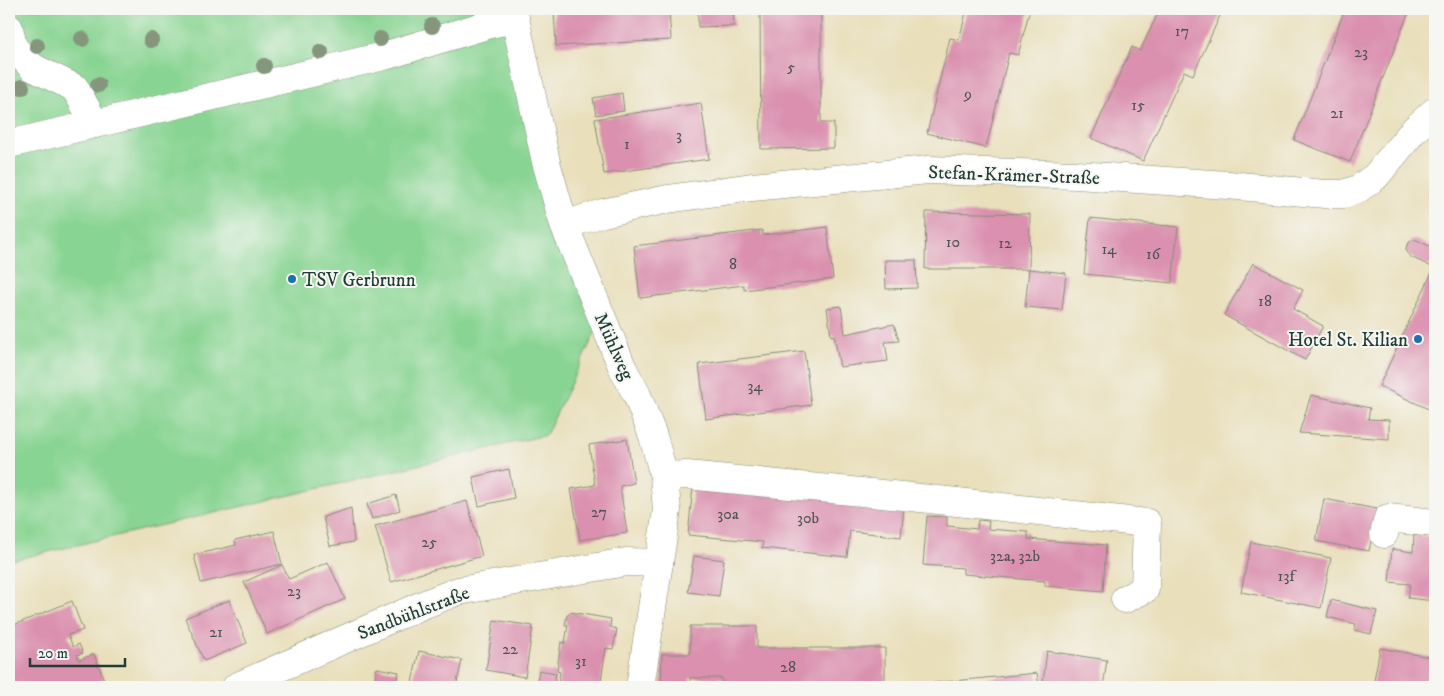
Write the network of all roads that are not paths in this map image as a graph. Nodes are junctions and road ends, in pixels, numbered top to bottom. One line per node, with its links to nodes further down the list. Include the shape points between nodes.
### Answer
1 (514, 14): 4 (street, via 384,56); 6 (street, Mühlweg, via 546,162)
2 (9, 28): 4 (street, via 13,47 32,67 74,88)
3 (1435, 111): 6 (street, Stefan-Krämer-Straße, via 1414,130 1375,176 1358,189 1344,194 1076,175 928,170 752,187 668,199)
4 (95, 124): 5 (street)
5 (9, 144)
6 (564, 224): 7 (street, Mühlweg, via 637,395)
7 (664, 476): 10 (street, Mühlweg, via 667,510); 11 (street, via 687,474 1147,523 1145,589)
8 (1435, 523): 9 (street, via 1388,518)
9 (1384, 534)
10 (659, 563): 12 (street, Sandbühlstraße, via 626,562 458,591); 13 (street, Mühlweg)
11 (1125, 599)
12 (236, 687)
13 (640, 687)

